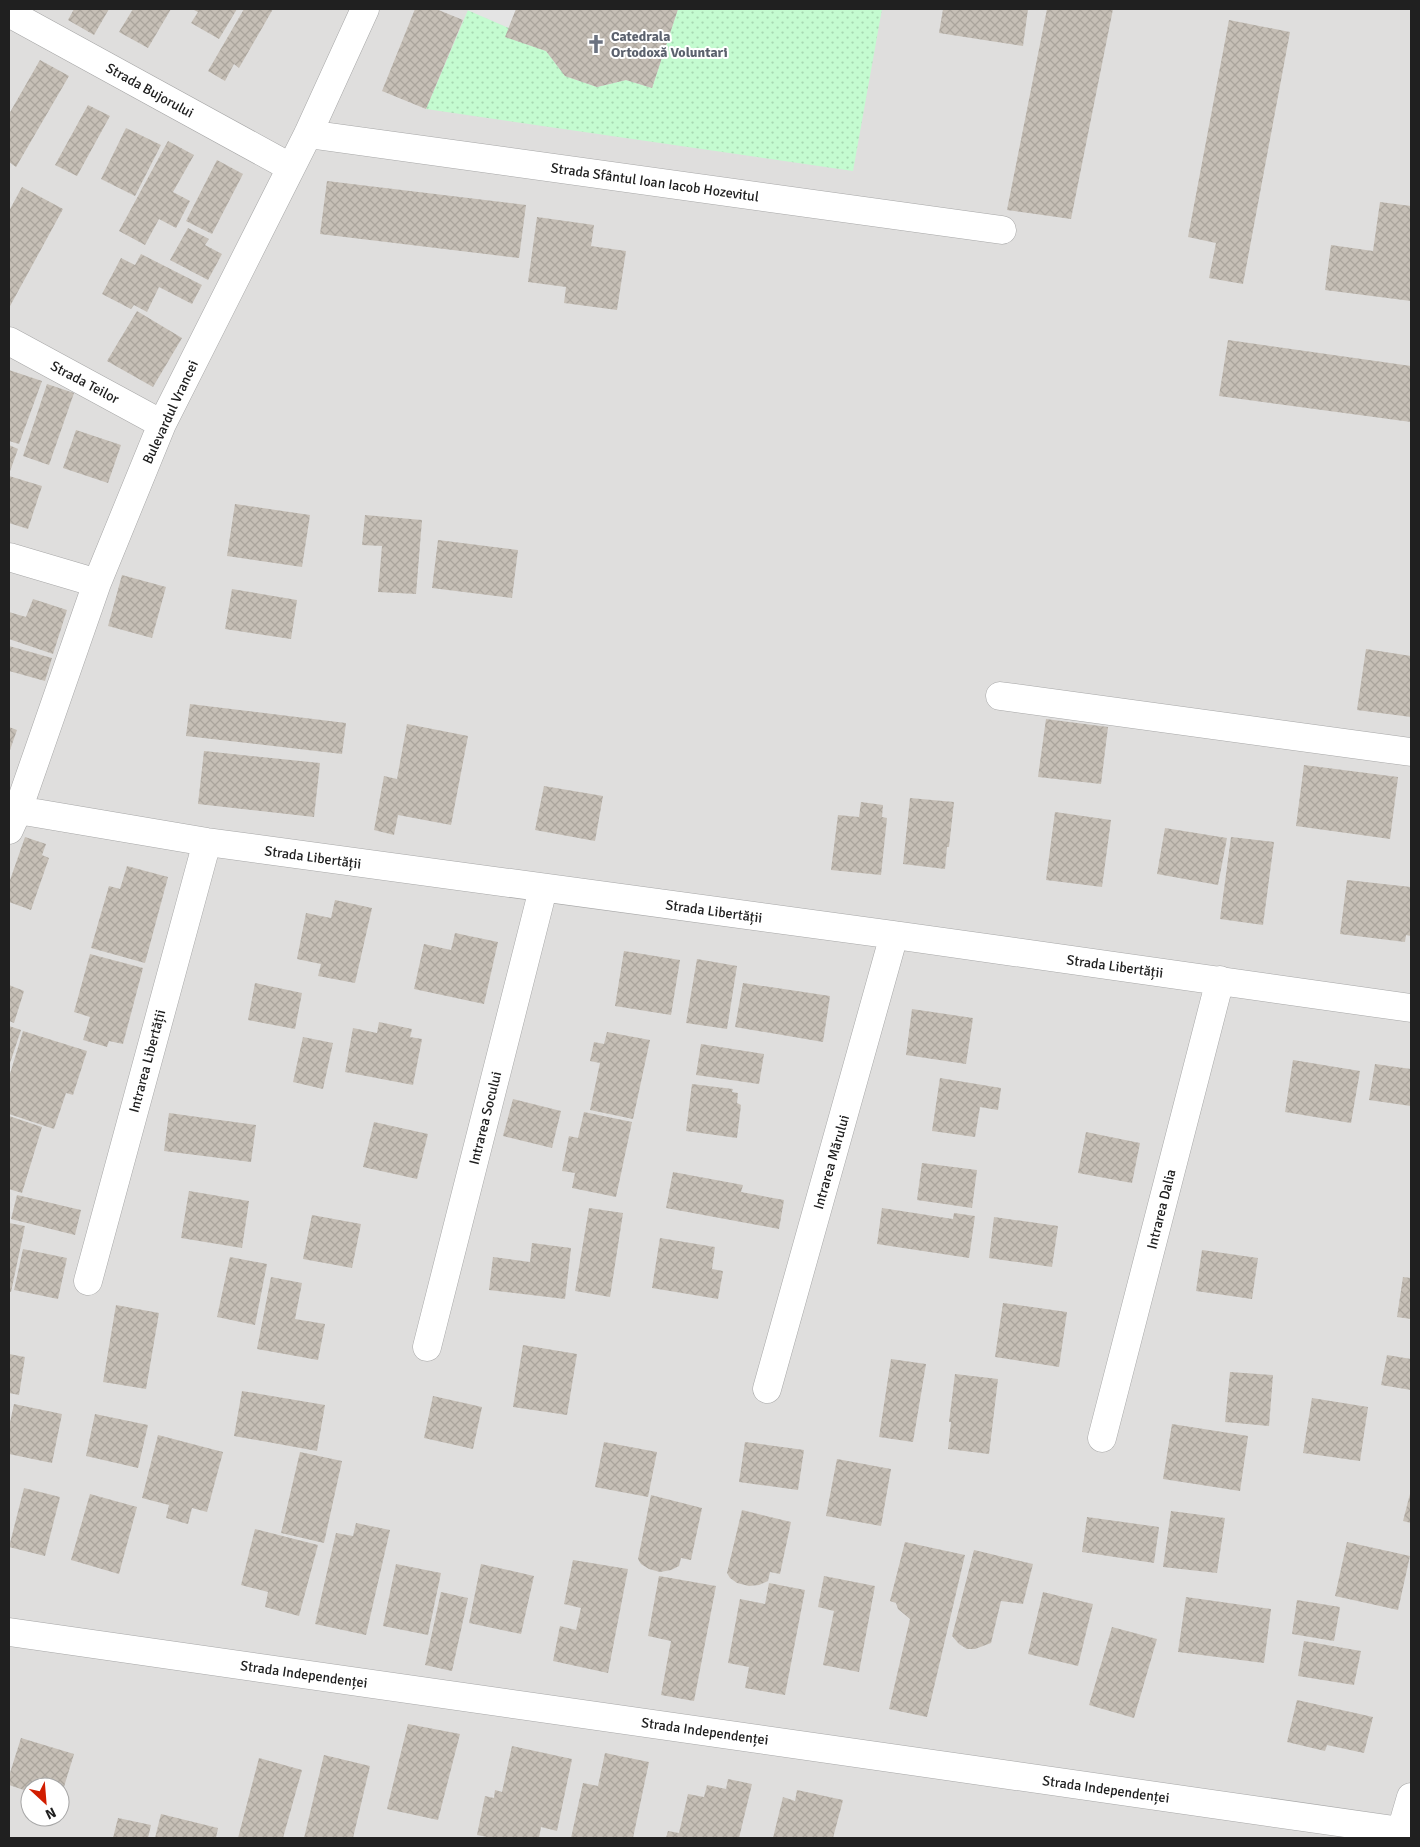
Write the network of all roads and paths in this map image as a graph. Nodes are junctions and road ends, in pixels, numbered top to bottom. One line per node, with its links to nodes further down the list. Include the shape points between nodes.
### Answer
1 (365, 9): 3 (street, Bulevardul Vrancei)
2 (9, 13): 4 (street, Strada Bujorului)
3 (308, 134): 4 (street, Bulevardul Vrancei); 5 (street, Strada Sfântul Ioan Iacob Hozevitul)
4 (290, 167): 7 (street, Bulevardul Vrancei)
5 (1002, 230)
6 (9, 341): 7 (street, Strada Teilor)
7 (162, 424): 9 (street, Bulevardul Vrancei)
8 (9, 557): 9 (street)
9 (97, 583): 12 (street, Bulevardul Vrancei)
10 (1000, 696): 11 (street)
11 (1411, 752)
12 (13, 820): 13 (street, Strada Libertății)
13 (207, 842): 14 (street, Strada Libertății); 18 (street, Intrarea Libertății)
14 (543, 889): 15 (street, Strada Libertății); 19 (street, Intrarea Socului)
15 (894, 935): 16 (street, Strada Libertății); 20 (street, Intrarea Mărului)
16 (1220, 980): 17 (street, Strada Libertății); 21 (street, Intrarea Dalia)
17 (1411, 1008)
18 (88, 1281)
19 (427, 1347)
20 (767, 1390)
21 (1102, 1438)
22 (9, 1632): 24 (street, Strada Independenței)
23 (1411, 1797): 24 (street)
24 (1400, 1835)

